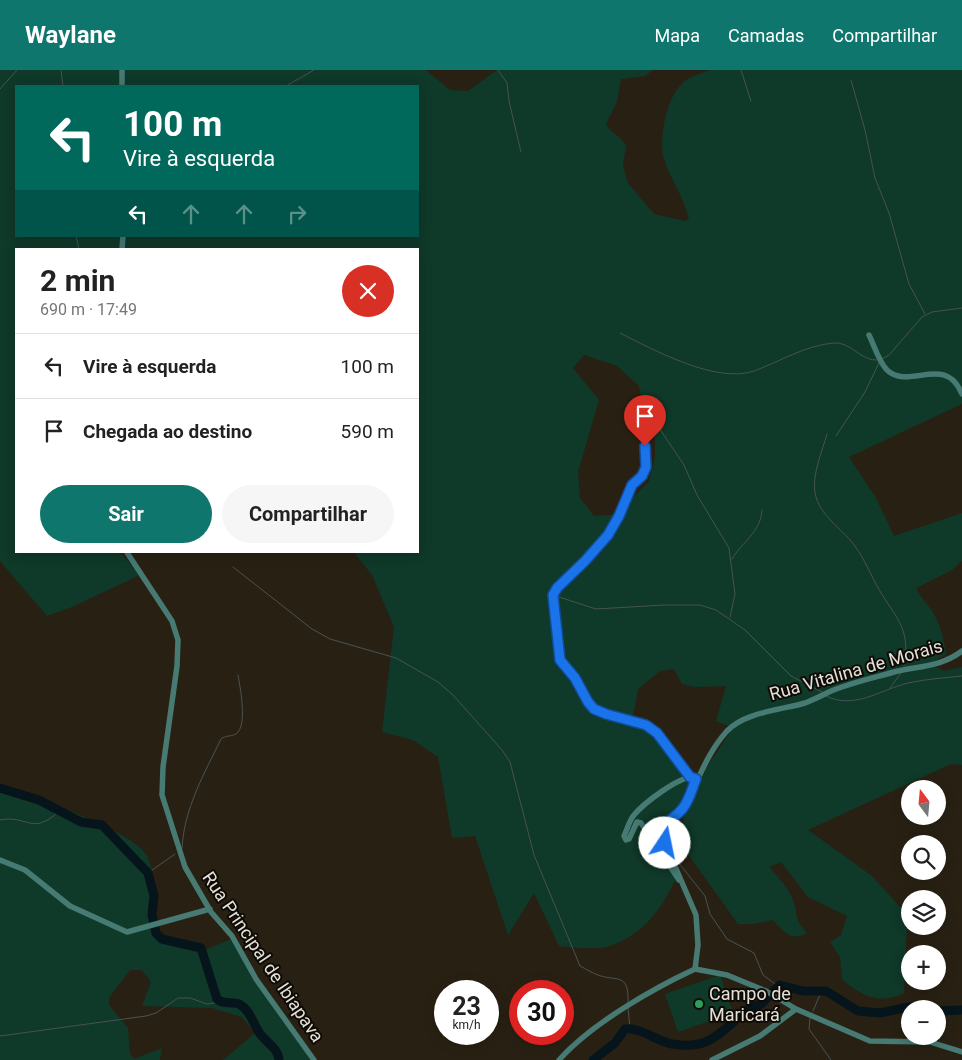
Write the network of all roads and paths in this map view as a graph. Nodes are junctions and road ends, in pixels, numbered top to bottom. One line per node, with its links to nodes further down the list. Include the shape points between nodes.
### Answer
1 (122, 70): 2 (street)
2 (122, 85)
3 (869, 335): 4 (street, via 884,367 893,374 948,376)
4 (962, 394)
5 (638, 410): 8 (street, via 646,467 632,485 608,535 554,592 558,653 592,707 650,728)
6 (127, 553): 11 (street, Rua Principal de Ibiapava, via 172,622 178,640 162,795 185,867)
7 (962, 651): 8 (street, Rua Vitalina de Morais, via 939,664 885,674 747,719 727,731)
8 (693, 778): 10 (street, Rua Vitalina de Morais, via 684,807 662,830); 10 (street, via 676,782 638,811 624,838 629,839 636,822 641,823)
9 (0, 860): 11 (street, via 25,870 70,906 124,931 152,927)
10 (683, 885): 12 (street, Rua Vitalina de Morais, via 697,922)
11 (210, 909): 15 (street, Rua Principal de Ibiapava, via 232,936 256,979)
12 (695, 969): 13 (street, via 727,975 766,991); 16 (street, via 632,1003)
13 (796, 1009): 14 (street, via 870,1041 930,1042); 17 (street, via 760,1036)
14 (962, 1052)
15 (314, 1060)
16 (559, 1060)
17 (712, 1060)

